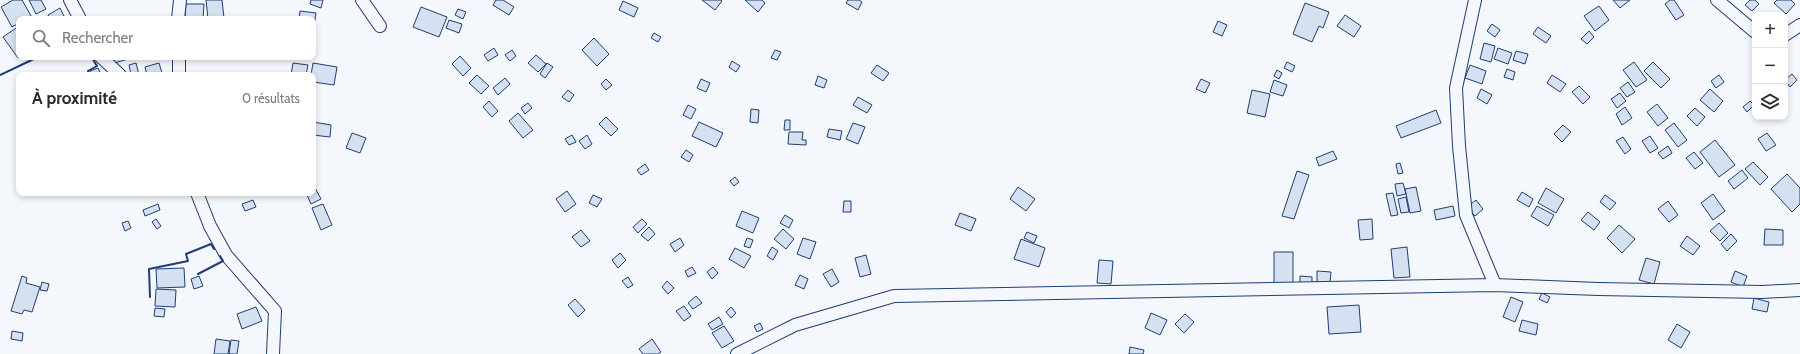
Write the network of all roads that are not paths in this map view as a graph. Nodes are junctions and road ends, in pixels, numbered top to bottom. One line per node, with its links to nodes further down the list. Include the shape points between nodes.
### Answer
1 (70, 0): 6 (street)
2 (180, 0): 7 (street)
3 (362, 0): 9 (street)
4 (1475, 0): 17 (street, via 1456,88 1459,146 1466,215)
5 (1717, 0): 10 (street)
6 (78, 16)
7 (178, 16)
8 (1800, 25): 11 (street)
9 (380, 26)
10 (1752, 29)
11 (1788, 33)
12 (104, 60): 14 (street)
13 (179, 60): 15 (street)
14 (117, 72)
15 (179, 72)
16 (199, 196): 19 (street, via 210,226 226,255 275,311)
17 (1495, 285): 18 (street, via 1614,290); 20 (street, via 894,296 795,325)
18 (1800, 290)
19 (273, 354)
20 (737, 354)

